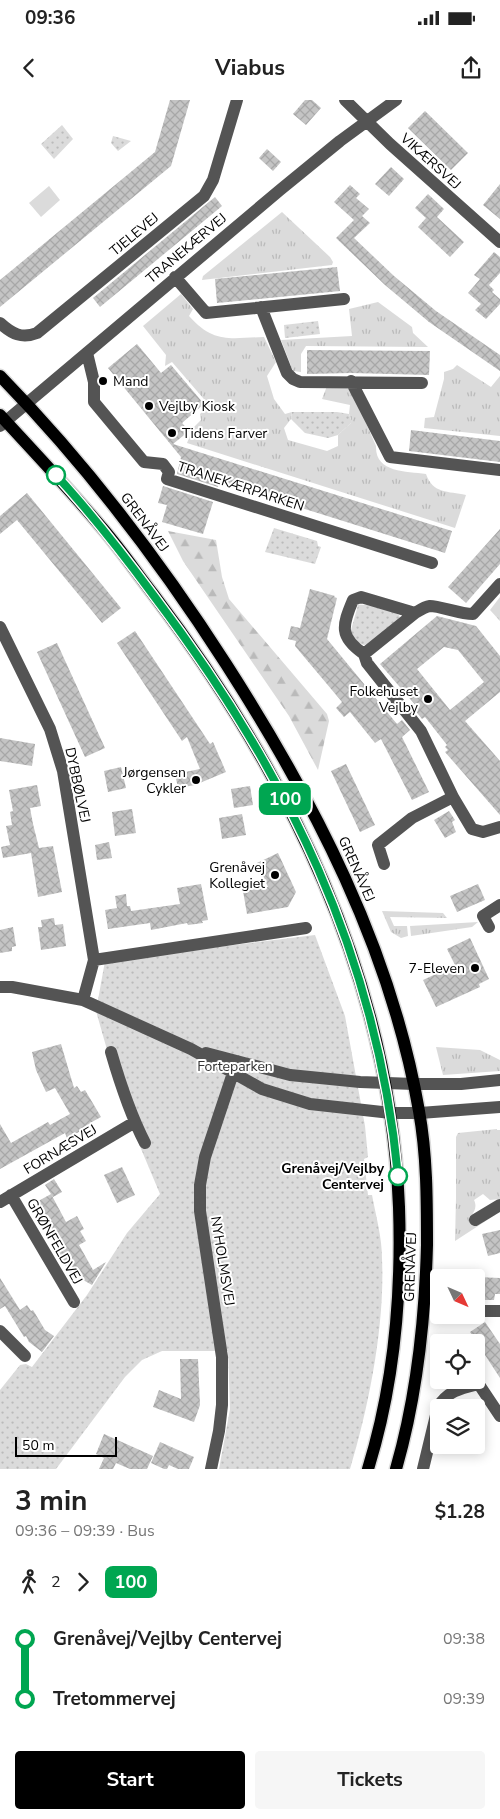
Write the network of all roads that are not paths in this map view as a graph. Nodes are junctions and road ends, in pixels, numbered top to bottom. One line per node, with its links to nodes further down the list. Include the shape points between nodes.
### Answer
1 (237, 100): 9 (street, TJELEVEJ, via 214,180 204,196 37,333 18,336)
2 (345, 100): 4 (street, VIKÆRSVEJ)
3 (396, 100): 4 (street, TRANEKÆRVEJ)
4 (366, 121): 5 (street, VIKÆRSVEJ); 6 (street, TRANEKÆRVEJ)
5 (500, 242)
6 (175, 277): 8 (street, via 206,313); 10 (street, TRANEKÆRVEJ)
7 (344, 299): 8 (street)
8 (261, 307): 12 (street, via 287,373 293,379 300,382)
9 (0, 323)
10 (87, 353): 14 (street, TRANEKÆRVEJ); 17 (street, TRANEKÆRPARKEN, via 94,382 94,402 144,462 163,464 169,472 167,479)
11 (0, 376): 14 (main road, GRENÅVEJ)
12 (351, 381): 13 (street); 16 (street, via 390,457)
13 (422, 383)
14 (27, 403): 15 (street, TRANEKÆRVEJ); 35 (main road, GRENÅVEJ, via 91,475 143,544 207,634 289,767 335,855 381,963)
15 (2, 421): 34 (main road, GRENÅVEJ, via 106,532 191,645 273,776 302,831 339,918 356,966)
16 (500, 470)
17 (432, 563)
18 (500, 584): 19 (street, via 473,614 431,606)
19 (415, 613): 21 (street); 21 (street, via 360,597 353,600 345,635 351,645)
20 (1, 632): 28 (street, DYBBØLVEJ, via 50,729 62,771)
21 (364, 654): 22 (street, via 367,663 421,731)
22 (453, 797): 23 (street, via 472,829 483,832); 24 (street, via 412,818 378,845)
23 (500, 828)
24 (384, 864)
25 (500, 905): 26 (street, via 483,916)
26 (488, 927)
27 (306, 928): 28 (street)
28 (94, 960): 30 (street, DYBBØLVEJ)
29 (0, 986): 30 (street)
30 (83, 1000): 32 (street)
31 (111, 1052): 39 (street)
32 (235, 1067): 34 (street); 37 (street, via 262,1089 310,1104); 52 (street, NYHOLMSVEJ, via 204,1156 200,1185 200,1211 222,1357 222,1406)
33 (500, 1080): 35 (street)
34 (386, 1083): 35 (street); 37 (main road, GRENÅVEJ)
35 (414, 1084): 38 (main road, GRENÅVEJ)
36 (500, 1107): 38 (street)
37 (391, 1113): 38 (street); 53 (main road, GRENÅVEJ, via 398,1176 400,1247 397,1308 390,1374)
38 (420, 1113): 54 (main road, GRENÅVEJ, via 426,1181 424,1310 418,1371)
39 (135, 1122): 40 (street); 41 (street, FORNÆSVEJ)
40 (145, 1143)
41 (6, 1199): 44 (street, GRØNFELDVEJ)
42 (500, 1205): 43 (street)
43 (475, 1220)
44 (74, 1302)
45 (485, 1311): 46 (street)
46 (500, 1312)
47 (0, 1331): 48 (street)
48 (25, 1356)
49 (460, 1389): 55 (street, via 442,1400 438,1407)
50 (482, 1389): 51 (street)
51 (500, 1416)
52 (211, 1469)
53 (368, 1469)
54 (396, 1469)
55 (423, 1469)

